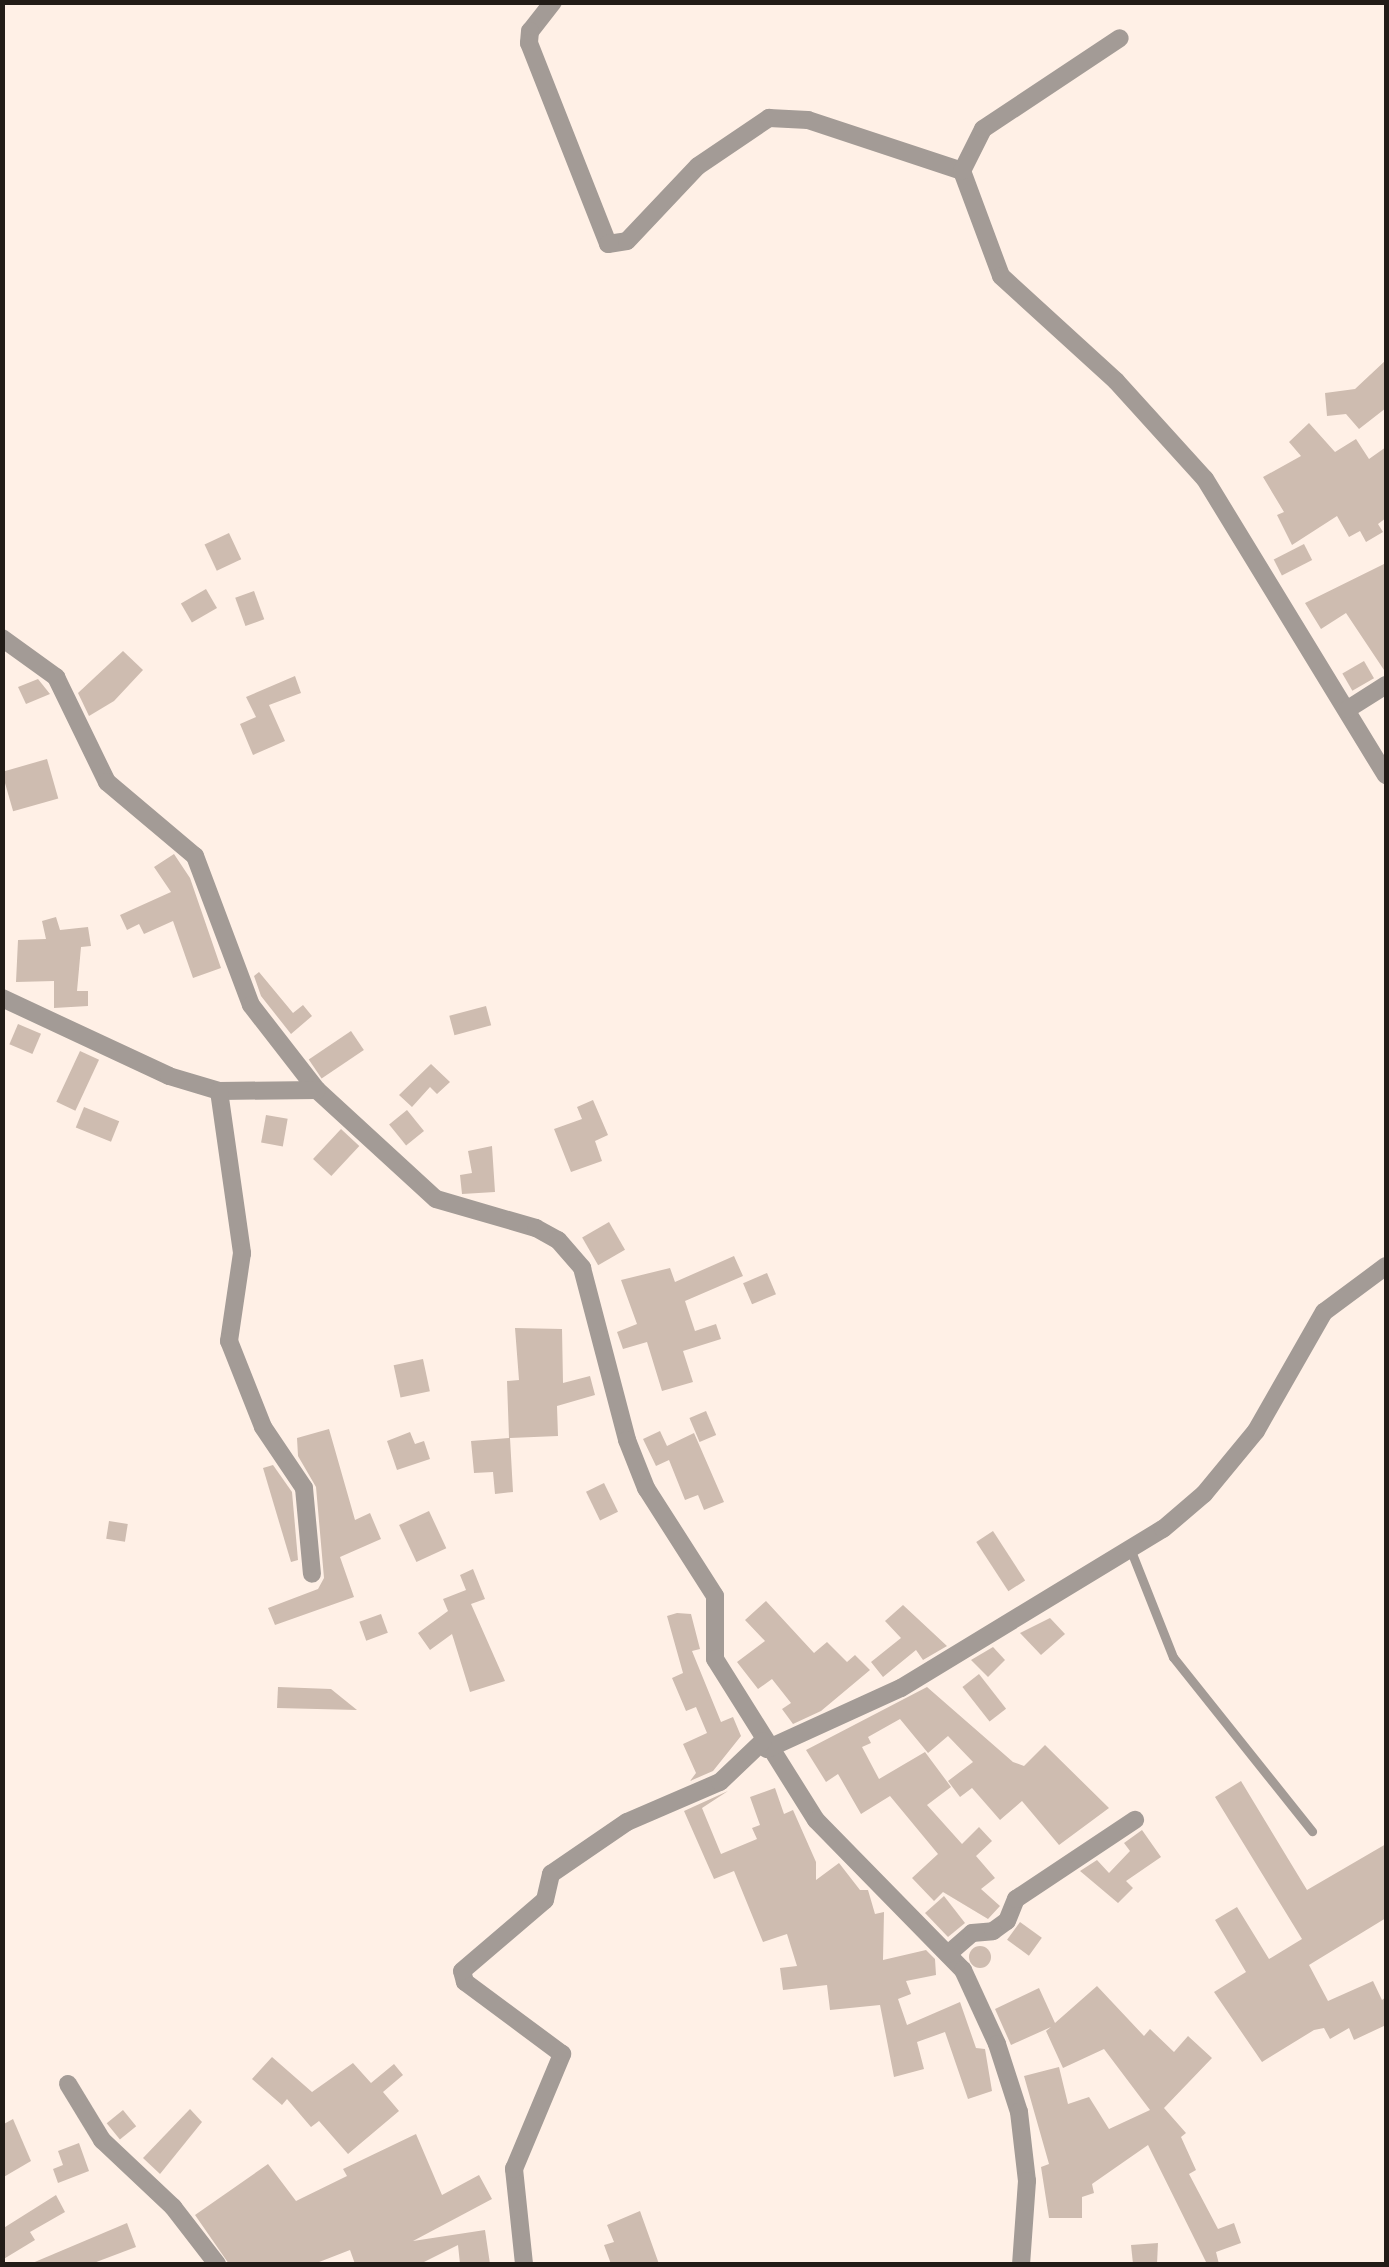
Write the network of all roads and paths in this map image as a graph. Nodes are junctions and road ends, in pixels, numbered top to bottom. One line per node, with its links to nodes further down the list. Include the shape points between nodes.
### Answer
1 (553, 2): 3 (street, via 530,31 529,44 608,244 627,241 698,166 769,118 808,120)
2 (1120, 38): 3 (street, via 983,128)
3 (962, 171): 6 (street, via 1001,276 1172,436 1259,561)
4 (2, 638): 10 (street, via 56,676 107,782 205,870 215,923 251,1005)
5 (1386, 685): 6 (street)
6 (1348, 709): 7 (street)
7 (1386, 776)
8 (2, 998): 9 (street, via 169,1076)
9 (220, 1090): 10 (street); 13 (street, via 242,1253 230,1341 263,1428 304,1488)
10 (317, 1090): 14 (street, via 436,1199 536,1228 558,1240 582,1268 627,1440 646,1488 715,1596 713,1654)
11 (1386, 1266): 12 (street, via 1324,1312 1275,1404 1214,1484)
12 (1131, 1551): 14 (street, via 901,1688); 16 (lane, via 1173,1657)
13 (312, 1574)
14 (765, 1745): 17 (street, via 825,1832); 20 (street, via 720,1782 627,1822 551,1874 545,1900 461,1972 465,1982 562,2054 514,2169)
15 (1135, 1820): 17 (street, via 1016,1899 1007,1921 988,1933 972,1933)
16 (1312, 1831)
17 (948, 1954): 21 (street, via 963,1970 998,2044 1019,2112 1028,2181)
18 (68, 2084): 19 (street, via 102,2140 173,2207)
19 (218, 2264)
20 (524, 2264)
21 (1021, 2264)

